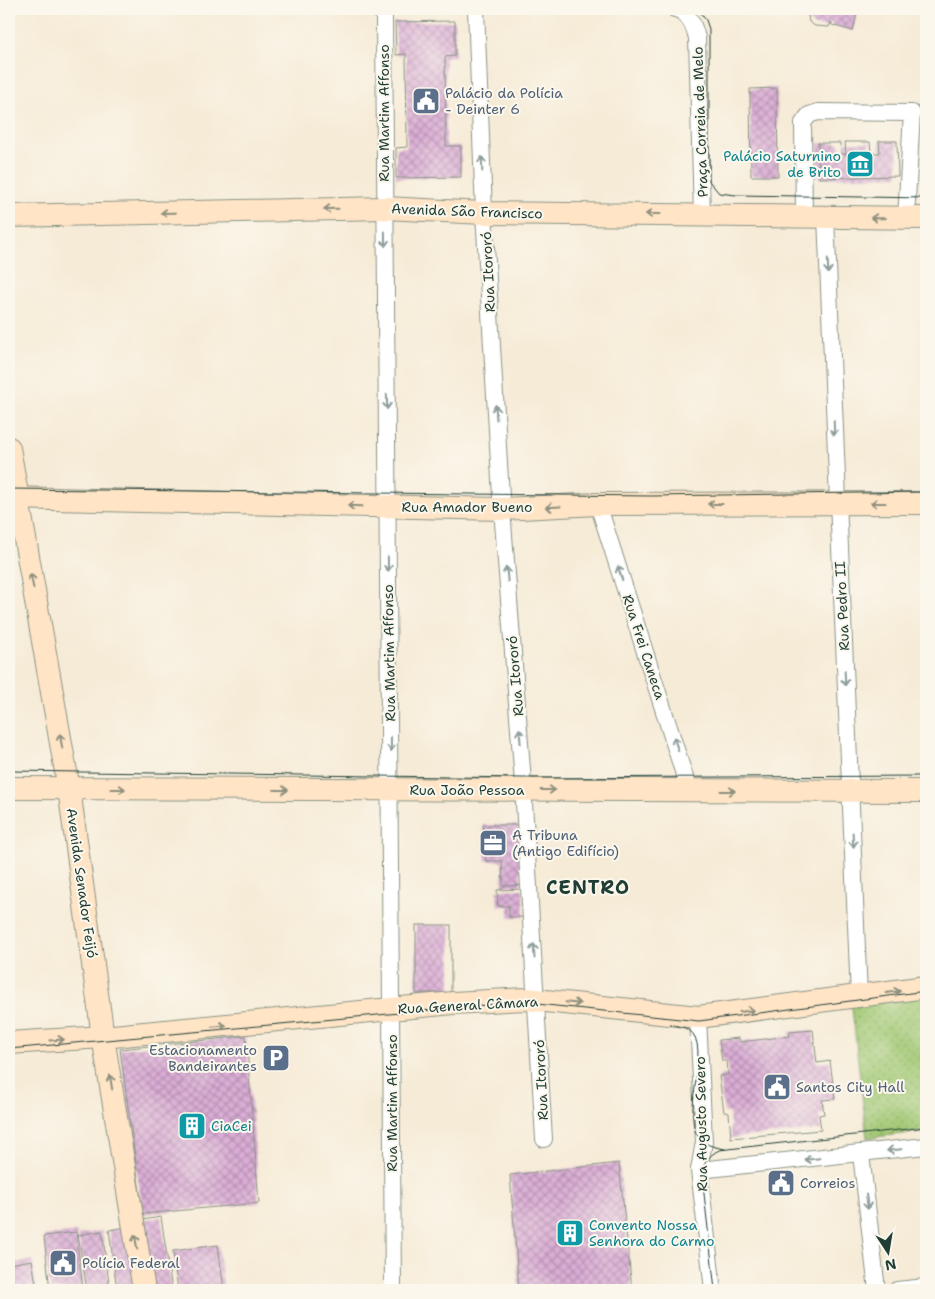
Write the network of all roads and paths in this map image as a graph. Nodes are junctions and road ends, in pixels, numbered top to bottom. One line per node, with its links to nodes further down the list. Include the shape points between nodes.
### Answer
1 (476, 9): 5 (street, Rua Itororó, one-way to 1)
2 (675, 9): 6 (street, Praça Correia de Melo, via 685,14 694,25 697,38)
3 (384, 11): 4 (street, Rua Martim Affonso)
4 (385, 208): 5 (street, Avenida São Francisco); 7 (street, Avenida São Francisco, one-way to 7); 15 (street, Rua Martim Affonso, one-way to 15)
5 (484, 213): 6 (street, Avenida São Francisco, one-way to 5); 16 (street, Rua Itororó, one-way to 5)
6 (702, 214): 8 (street, Avenida São Francisco)
7 (9, 216)
8 (815, 217): 9 (street, Avenida São Francisco, one-way to 8); 9 (street, Rua Pedro II, via 803,124 809,115 818,112 912,113); 12 (street, Rua Pedro II, one-way to 12)
9 (916, 218)
10 (9, 448): 11 (street, Avenida Senador Feijó)
11 (11, 484): 15 (street, Rua Amador Bueno, one-way to 11); 18 (street, Avenida Senador Feijó, one-way to 11, via 42,630)
12 (837, 503): 13 (street, Rua Amador Bueno, one-way to 12); 14 (street, Rua Amador Bueno, one-way to 14); 22 (street, Rua Pedro II, one-way to 22)
13 (926, 503)
14 (598, 504): 16 (street, Rua Amador Bueno, one-way to 16); 21 (street, Rua Frei Caneca, one-way to 14)
15 (388, 507): 16 (street, Rua Amador Bueno); 19 (street, Rua Martim Affonso, one-way to 19)
16 (502, 510): 20 (street, Rua Itororó, one-way to 16)
17 (9, 788): 18 (street, Rua João Pessoa)
18 (70, 789): 19 (street, Rua João Pessoa, one-way to 19); 29 (street, Avenida Senador Feijó)
19 (391, 790): 20 (street, Rua João Pessoa); 27 (street, Rua Martim Affonso)
20 (523, 790): 21 (street, Rua João Pessoa, one-way to 21); 26 (street, Rua Itororó, one-way to 20)
21 (689, 790): 22 (street, Rua João Pessoa, one-way to 22)
22 (850, 791): 23 (street, Rua João Pessoa); 25 (street, Rua Pedro II, one-way to 25)
23 (926, 791)
24 (926, 988): 25 (street, Rua General Câmara, one-way to 24)
25 (859, 996): 28 (street, Rua General Câmara, one-way to 25)
26 (537, 999): 27 (street, Rua General Câmara); 28 (street, Rua General Câmara, one-way to 28); 31 (street, Rua Itororó)
27 (391, 1010): 29 (street, Rua General Câmara, one-way to 27); 37 (street, Rua Martim Affonso)
28 (698, 1017): 34 (street, Rua Augusto Severo, via 704,1142)
29 (104, 1037): 30 (street, Rua General Câmara, one-way to 29); 36 (street, Avenida Senador Feijó, one-way to 29)
30 (9, 1043)
31 (544, 1139)
32 (926, 1146): 33 (street, one-way to 33)
33 (861, 1154): 34 (street, one-way to 34); 39 (street, one-way to 39)
34 (699, 1170): 38 (street, Rua Augusto Severo)
35 (926, 1287): 40 (street)
36 (144, 1290)
37 (393, 1290)
38 (713, 1290)
39 (878, 1290)
40 (897, 1290)

